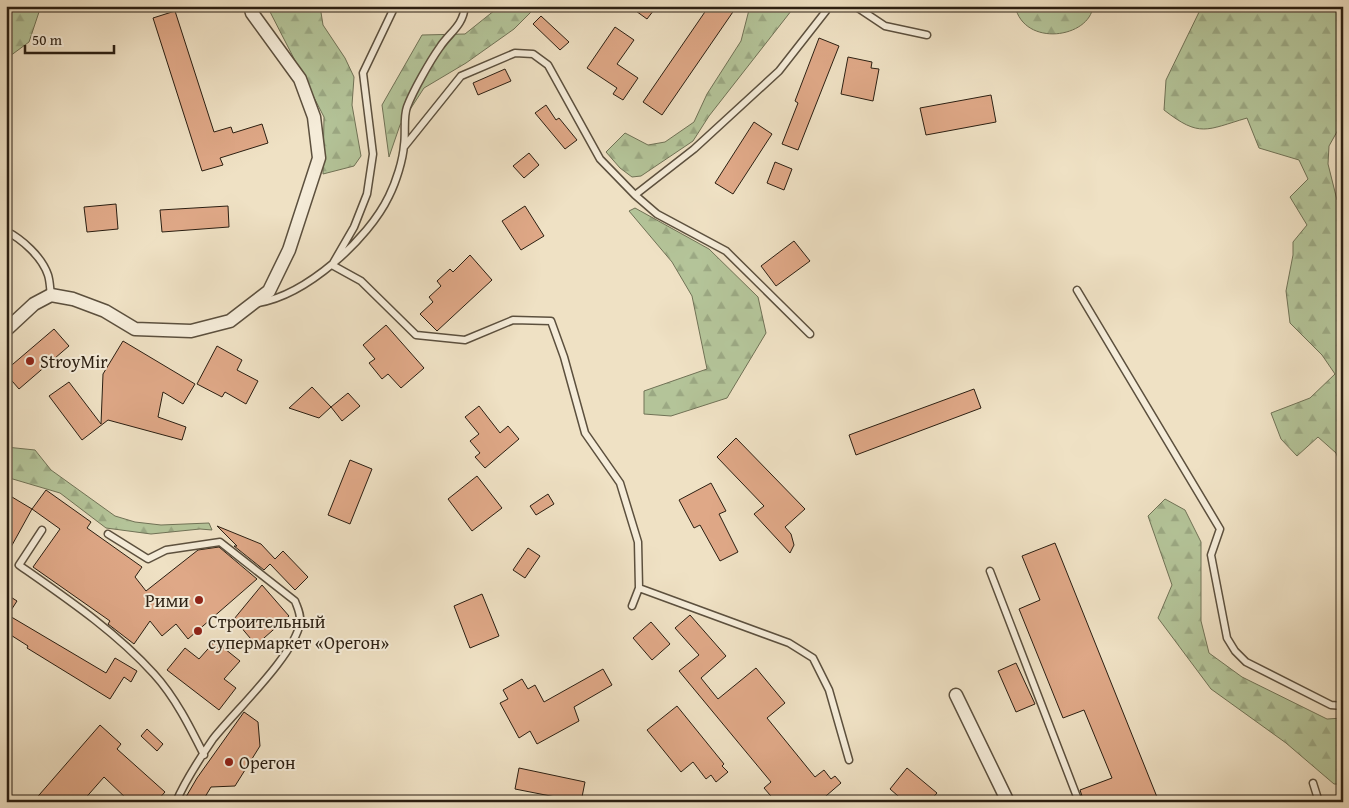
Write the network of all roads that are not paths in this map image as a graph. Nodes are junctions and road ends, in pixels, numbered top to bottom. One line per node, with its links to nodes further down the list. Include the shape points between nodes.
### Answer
1 (250, 6): 13 (street, via 300,79 314,117 319,158 290,250 269,291)
2 (395, 6): 10 (lane, via 363,72 373,154 367,194 354,227)
3 (465, 6): 7 (lane, via 464,18 440,47 407,108)
4 (825, 6): 8 (lane, via 826,11 779,71 694,149)
5 (855, 6): 6 (lane, via 885,26)
6 (927, 35)
7 (404, 148): 8 (lane, via 461,76 515,53 533,54 548,65 600,159); 10 (lane, via 389,196 368,227)
8 (635, 195): 15 (lane, via 657,214 726,251)
9 (6, 231): 12 (lane, via 17,236 32,251 48,274)
10 (332, 265): 13 (lane, via 304,286 275,300); 19 (lane, via 361,282 416,335 465,340 513,320 551,322 585,432 620,483 638,542)
11 (1077, 290): 22 (lane, via 1220,529 1211,555 1227,638 1235,652 1246,662 1331,705)
12 (51, 295): 13 (street, via 105,311 135,330 154,331 191,331 230,321); 14 (street, via 34,304)
13 (252, 304)
14 (6, 330)
15 (810, 334)
16 (42, 530): 23 (lane, via 19,565 92,617 154,674 189,723)
17 (108, 534): 23 (lane, via 148,559 166,550 220,542 295,601 300,624 291,644)
18 (990, 571): 28 (lane)
19 (639, 588): 20 (lane); 24 (lane, via 789,643 813,658 829,690)
20 (632, 606)
21 (956, 695): 27 (street)
22 (1343, 706)
23 (204, 755): 26 (lane)
24 (849, 760)
25 (1313, 784): 29 (lane)
26 (176, 802)
27 (1008, 802)
28 (1078, 802)
29 (1318, 802)

